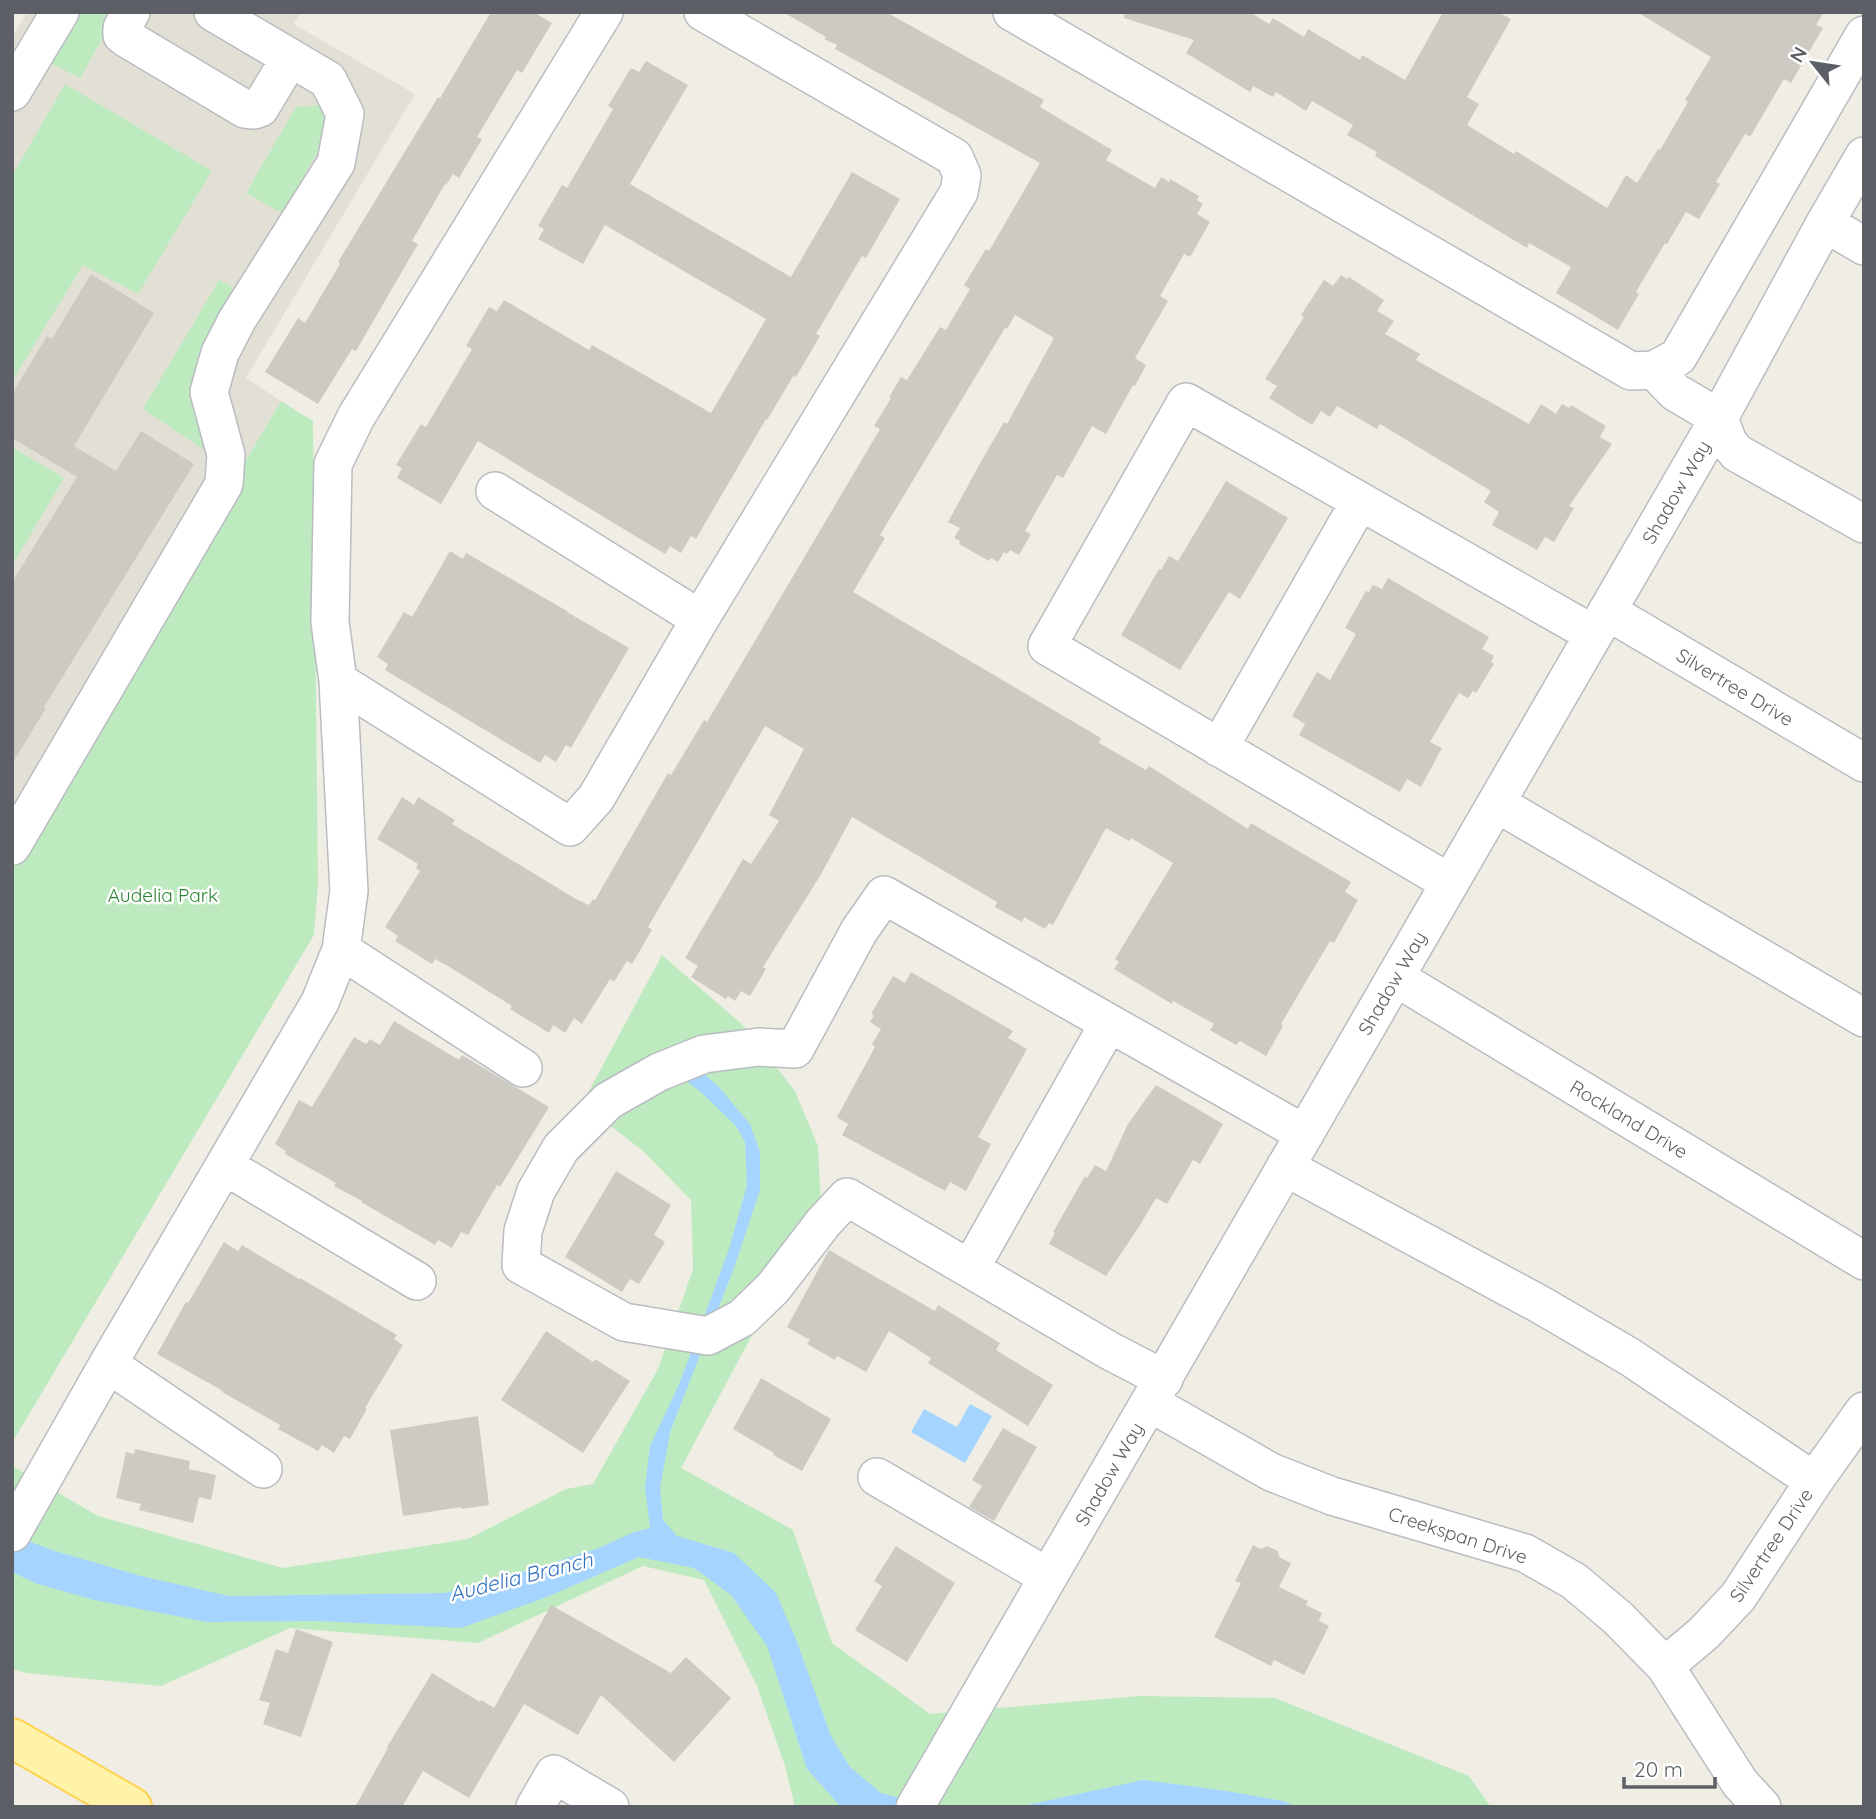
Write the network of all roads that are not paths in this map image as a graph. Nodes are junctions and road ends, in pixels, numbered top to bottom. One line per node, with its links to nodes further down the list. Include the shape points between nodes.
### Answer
1 (60, 12): 9 (street)
2 (131, 12): 8 (street, via 122,28 126,38 246,109 260,108)
3 (214, 12): 8 (street)
4 (604, 12): 20 (street, via 356,417 332,464 330,622)
5 (703, 12): 18 (street, via 954,157 962,175 959,192)
6 (1012, 12): 13 (street, via 1631,370)
7 (1864, 35): 13 (street, via 1678,357)
8 (290, 58): 24 (street, via 328,80 345,114 336,163 220,353 209,392 226,455 224,484)
9 (12, 92)
10 (1864, 156): 11 (street, Shadow Way)
11 (1825, 223): 12 (street); 14 (street, Shadow Way)
12 (1864, 246)
13 (1654, 370): 14 (street, via 1675,392)
14 (1719, 418): 17 (street, via 1737,453); 19 (street, Shadow Way)
15 (495, 491): 18 (street)
16 (1360, 501): 19 (street, Silvertree Drive); 21 (street); 21 (street, Silvertree Drive, via 1186,402 1047,646)
17 (1864, 524)
18 (700, 619): 20 (street, via 596,798 570,827)
19 (1600, 622): 22 (street, Silvertree Drive); 23 (street, Shadow Way)
20 (338, 681): 26 (street, via 349,891)
21 (1219, 748): 25 (street)
22 (1864, 763)
23 (1496, 803): 25 (street, Shadow Way); 28 (street)
24 (12, 846)
25 (1450, 883): 27 (street, Shadow Way)
26 (341, 950): 30 (street); 32 (street, via 320,1002)
27 (1395, 977): 31 (street, Shadow Way); 34 (street, Rockland Drive)
28 (1864, 1018)
29 (1109, 1023): 31 (street); 35 (street); 35 (street, Creekspan Drive, via 884,895 859,931 795,1049 759,1047 704,1054 659,1072 608,1101 561,1148 536,1191 523,1231 522,1265 624,1322 708,1335 742,1318 773,1288 847,1197)
30 (523, 1068)
31 (1305, 1134): 33 (street, Shadow Way)
32 (225, 1166): 36 (street); 37 (street)
33 (1285, 1167): 38 (street, Shadow Way); 42 (street, via 1630,1357)
34 (1864, 1261)
35 (970, 1269): 38 (street, Creekspan Drive, via 1110,1351)
36 (417, 1281)
37 (108, 1364): 40 (street); 43 (street)
38 (1157, 1391): 44 (street, Shadow Way); 45 (street, Creekspan Drive, via 1271,1472 1332,1496 1525,1553 1574,1581)
39 (1864, 1411): 42 (street, Silvertree Drive)
40 (263, 1469)
41 (877, 1477): 44 (street)
42 (1814, 1481): 45 (street, Silvertree Drive, via 1738,1597)
43 (12, 1533)
44 (1048, 1577): 50 (street, Shadow Way)
45 (1665, 1666): 51 (street, Creekspan Drive, via 1741,1783)
46 (12, 1738): 47 (main road)
47 (132, 1807)
48 (535, 1807): 49 (street, via 554,1774)
49 (610, 1807)
50 (915, 1807)
51 (1762, 1807)

